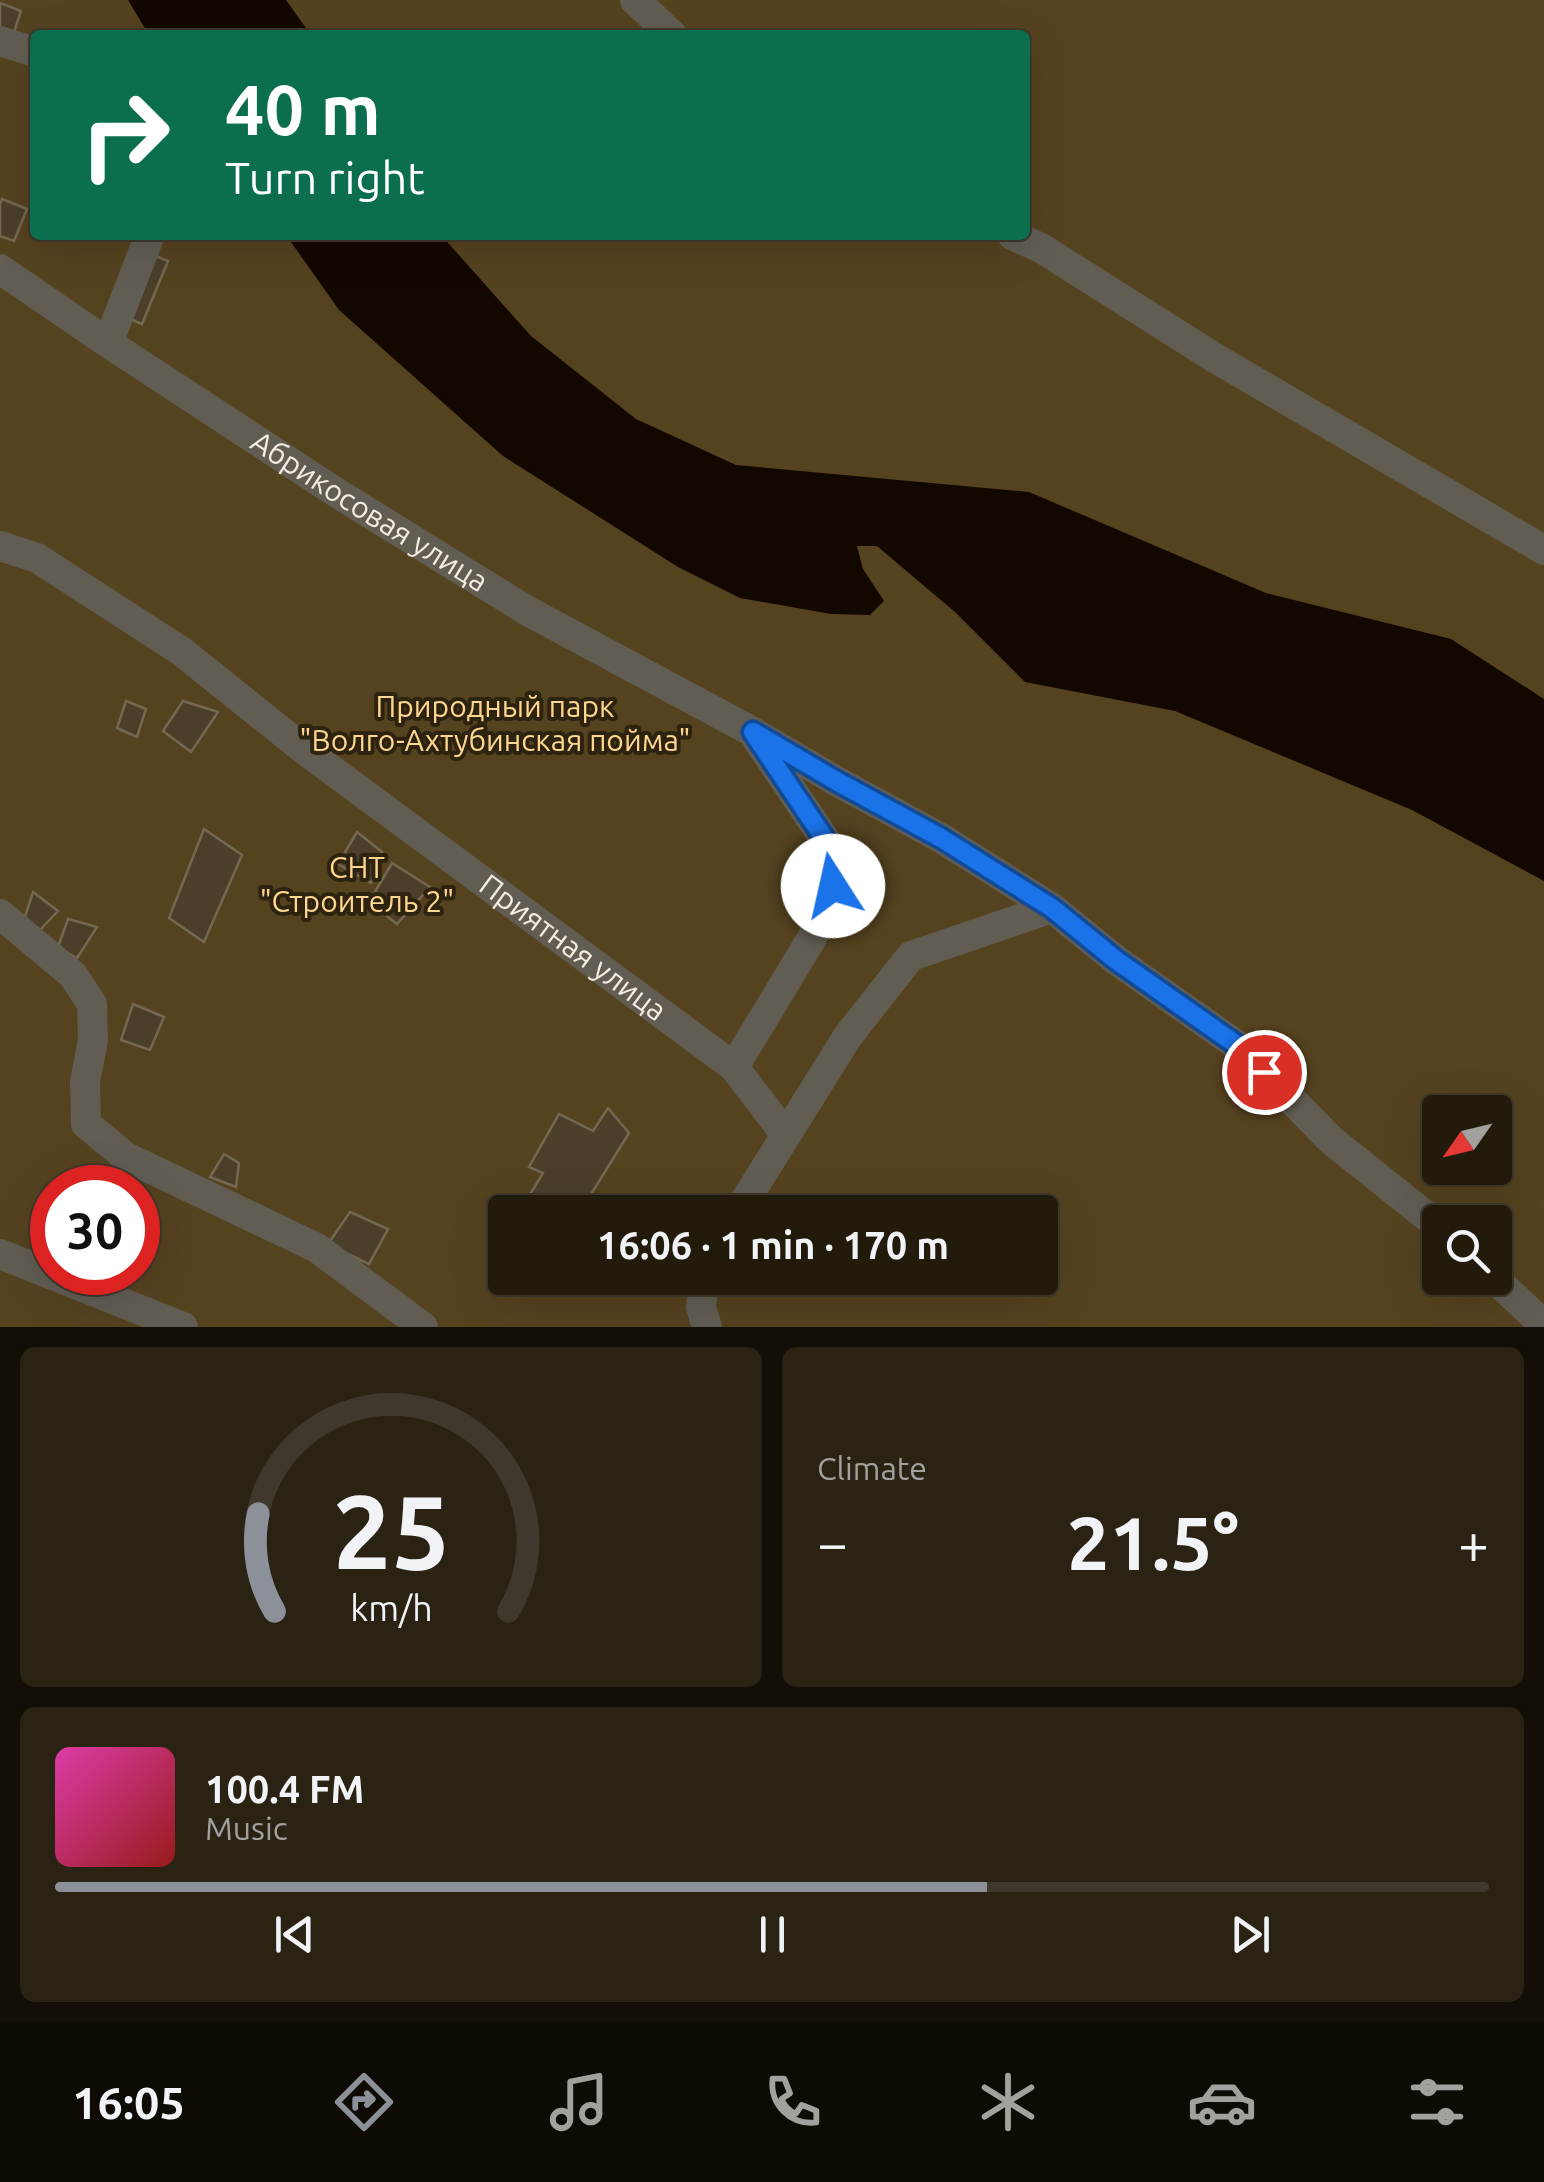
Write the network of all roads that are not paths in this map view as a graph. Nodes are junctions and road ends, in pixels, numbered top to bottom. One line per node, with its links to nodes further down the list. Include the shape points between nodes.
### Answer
1 (636, 0): 2 (street)
2 (667, 30)
3 (0, 41): 4 (street)
4 (30, 50)
5 (148, 240): 8 (street)
6 (1023, 240): 10 (street)
7 (0, 269): 8 (street, Абрикосовая улица)
8 (108, 344): 11 (street, Абрикосовая улица, via 526,610)
9 (0, 546): 14 (street, Приятная улица, via 37,558 181,652)
10 (1544, 550)
11 (753, 732): 12 (street, Абрикосовая улица); 14 (street, via 828,844 833,886 812,938)
12 (1052, 908): 15 (street, via 911,956 848,1036); 17 (street, Абрикосовая улица, via 1241,1048 1332,1140)
13 (0, 914): 23 (street, via 74,975 92,1004 86,1124 126,1157 317,1248)
14 (734, 1067): 15 (street, Приятная улица)
15 (785, 1134): 16 (street)
16 (748, 1195)
17 (1422, 1212)
18 (0, 1254): 22 (street)
19 (702, 1295): 24 (street)
20 (1512, 1295): 21 (street)
21 (1544, 1325)
22 (183, 1327)
23 (424, 1327)
24 (707, 1327)

